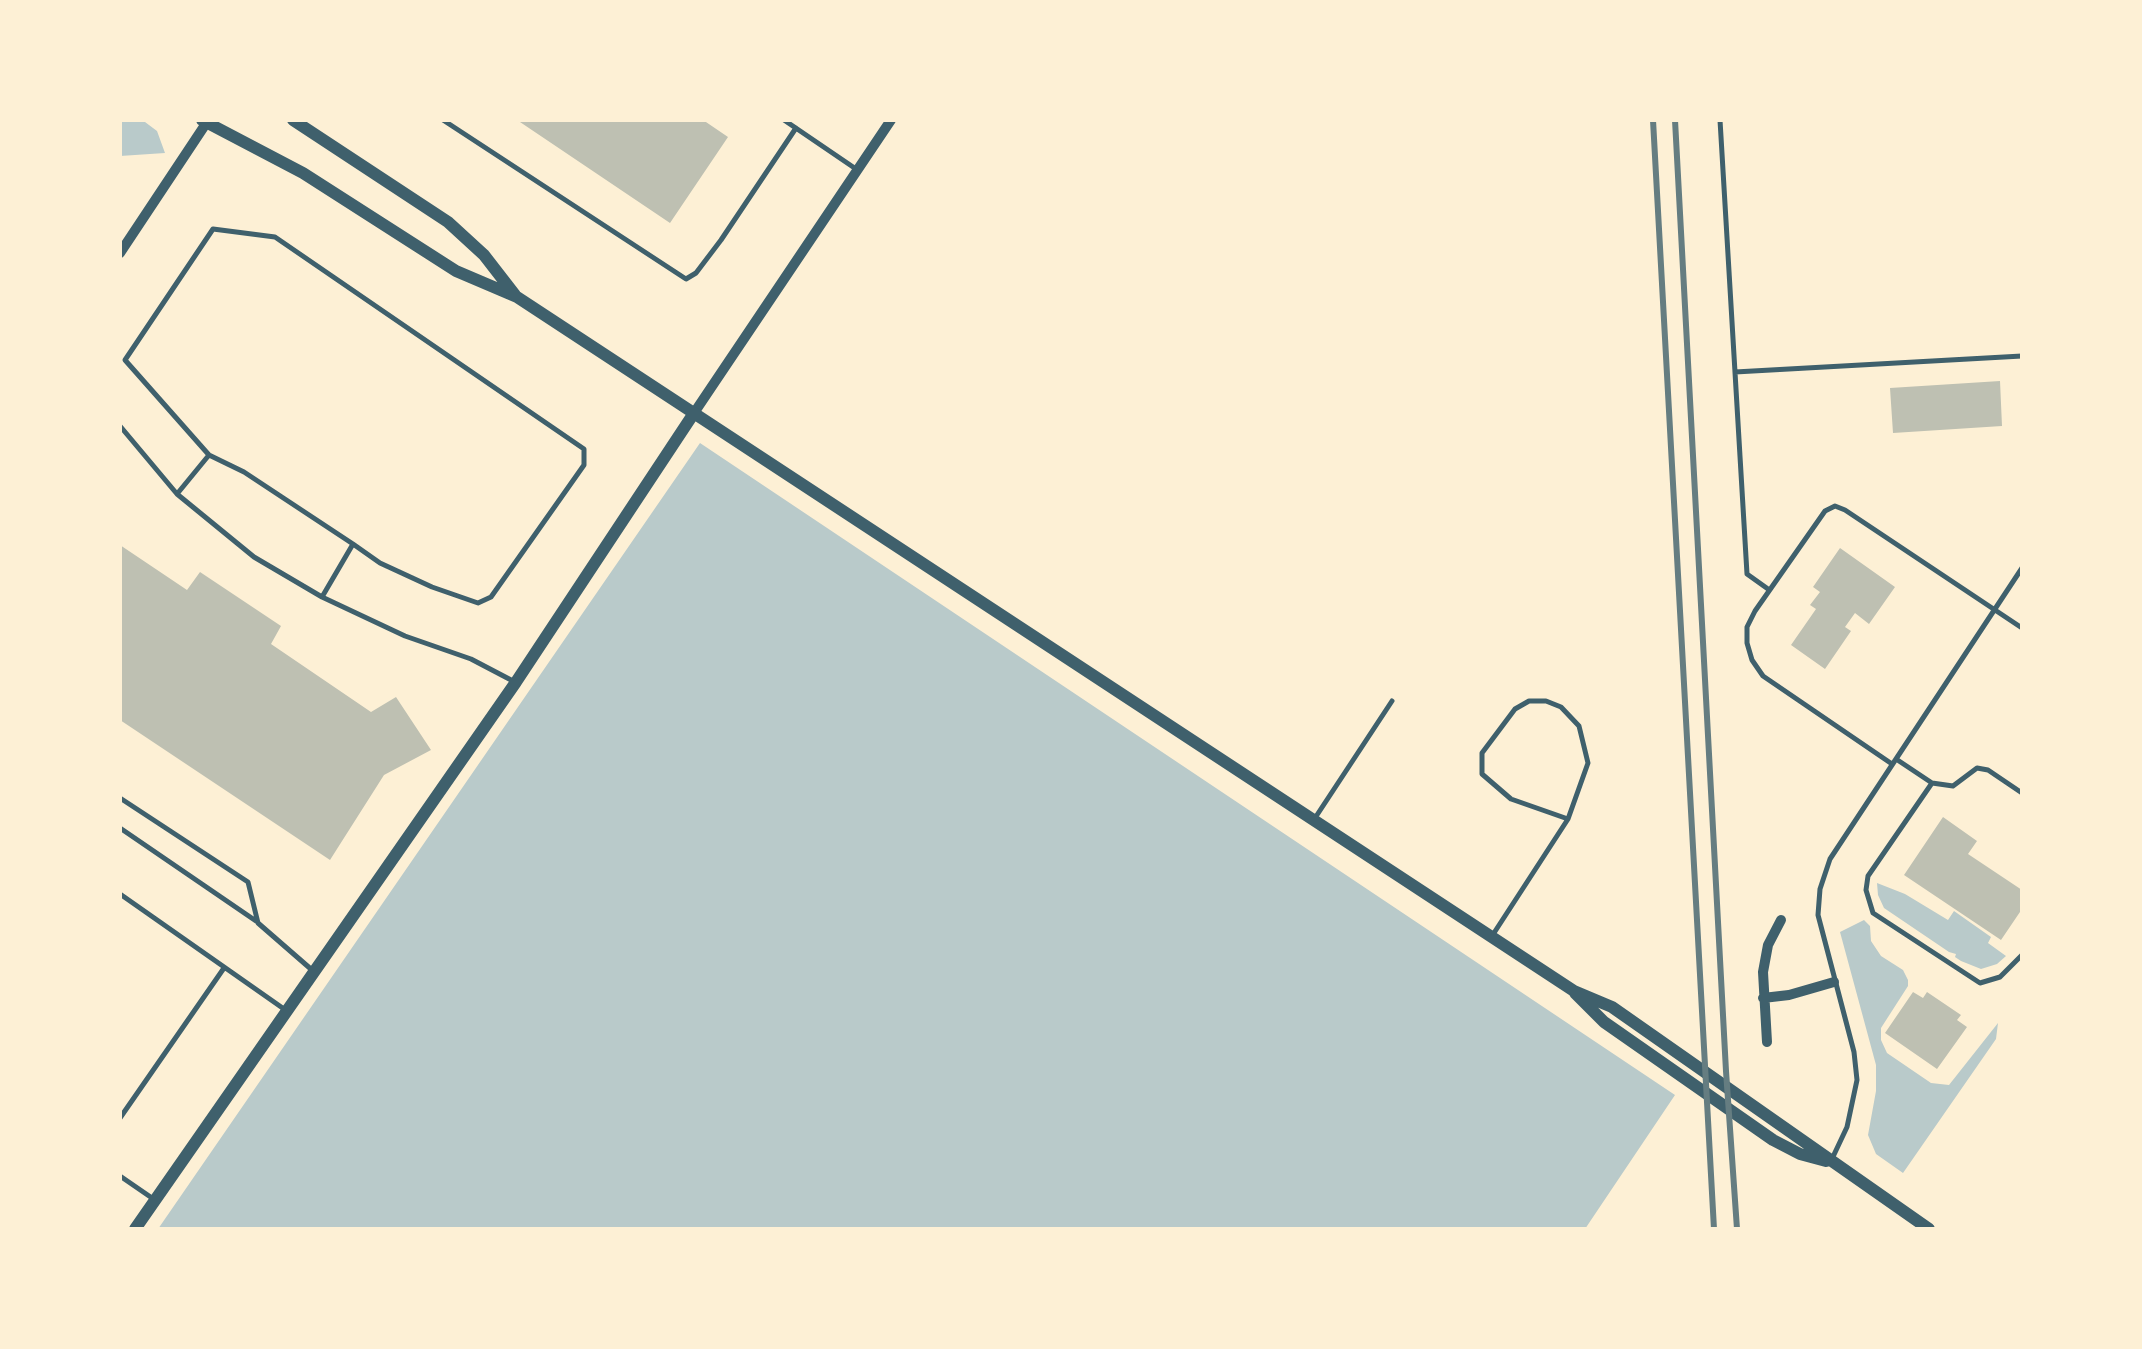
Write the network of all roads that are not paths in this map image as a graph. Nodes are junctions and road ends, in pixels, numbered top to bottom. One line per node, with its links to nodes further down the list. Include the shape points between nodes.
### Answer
1 (293, 120): 10 (street, via 448,222)
2 (443, 120): 7 (lane, via 686,280)
3 (784, 120): 7 (lane)
4 (891, 120): 8 (street)
5 (1720, 120): 12 (lane)
6 (205, 121): 9 (street); 10 (street, via 302,173 456,271)
7 (796, 128): 8 (lane)
8 (857, 170): 13 (street)
9 (120, 253)
10 (517, 297): 13 (street)
11 (2022, 356): 12 (lane)
12 (1735, 372): 19 (lane, via 1747,574)
13 (694, 412): 23 (street); 29 (street)
14 (120, 426): 16 (lane)
15 (208, 455): 16 (lane); 17 (lane); 17 (lane, via 125,360 214,229 275,237 584,448 584,465 491,597 478,602 432,587)
16 (177, 494): 20 (lane, via 254,558)
17 (352, 544): 20 (lane)
18 (2022, 568): 21 (lane)
19 (1768, 589): 21 (lane, via 1835,506); 25 (lane, via 1747,627 1752,660 1763,676)
20 (322, 597): 23 (lane)
21 (1994, 609): 22 (lane); 25 (lane)
22 (2022, 628)
23 (516, 682): 38 (street)
24 (1392, 701): 29 (lane)
25 (1894, 762): 26 (lane); 39 (lane, via 1830,859 1820,889 1818,915)
26 (1932, 783): 27 (lane, via 1953,786 1977,768); 36 (lane, via 1868,876 1873,912 1980,983 2000,978)
27 (2022, 793)
28 (120, 798): 34 (lane, via 248,882)
29 (1315, 818): 35 (street)
30 (1568, 819): 30 (lane, via 1588,764 1586,744 1561,707 1529,701 1515,708 1482,753 1482,774 1511,799); 35 (lane)
31 (120, 828): 34 (lane)
32 (120, 894): 37 (lane)
33 (1781, 920): 40 (street, via 1765,959)
34 (258, 922): 38 (lane)
35 (1492, 936): 44 (street, via 1774,1140)
36 (2022, 955)
37 (225, 968): 41 (lane); 43 (lane)
38 (314, 972): 41 (street)
39 (1834, 982): 40 (street); 44 (lane, via 1857,1080)
40 (1763, 998): 42 (street)
41 (287, 1011): 46 (street)
42 (1766, 1042)
43 (120, 1118)
44 (1831, 1162): 48 (street)
45 (120, 1176): 46 (lane)
46 (155, 1200): 47 (street)
47 (134, 1229)
48 (1928, 1229)

